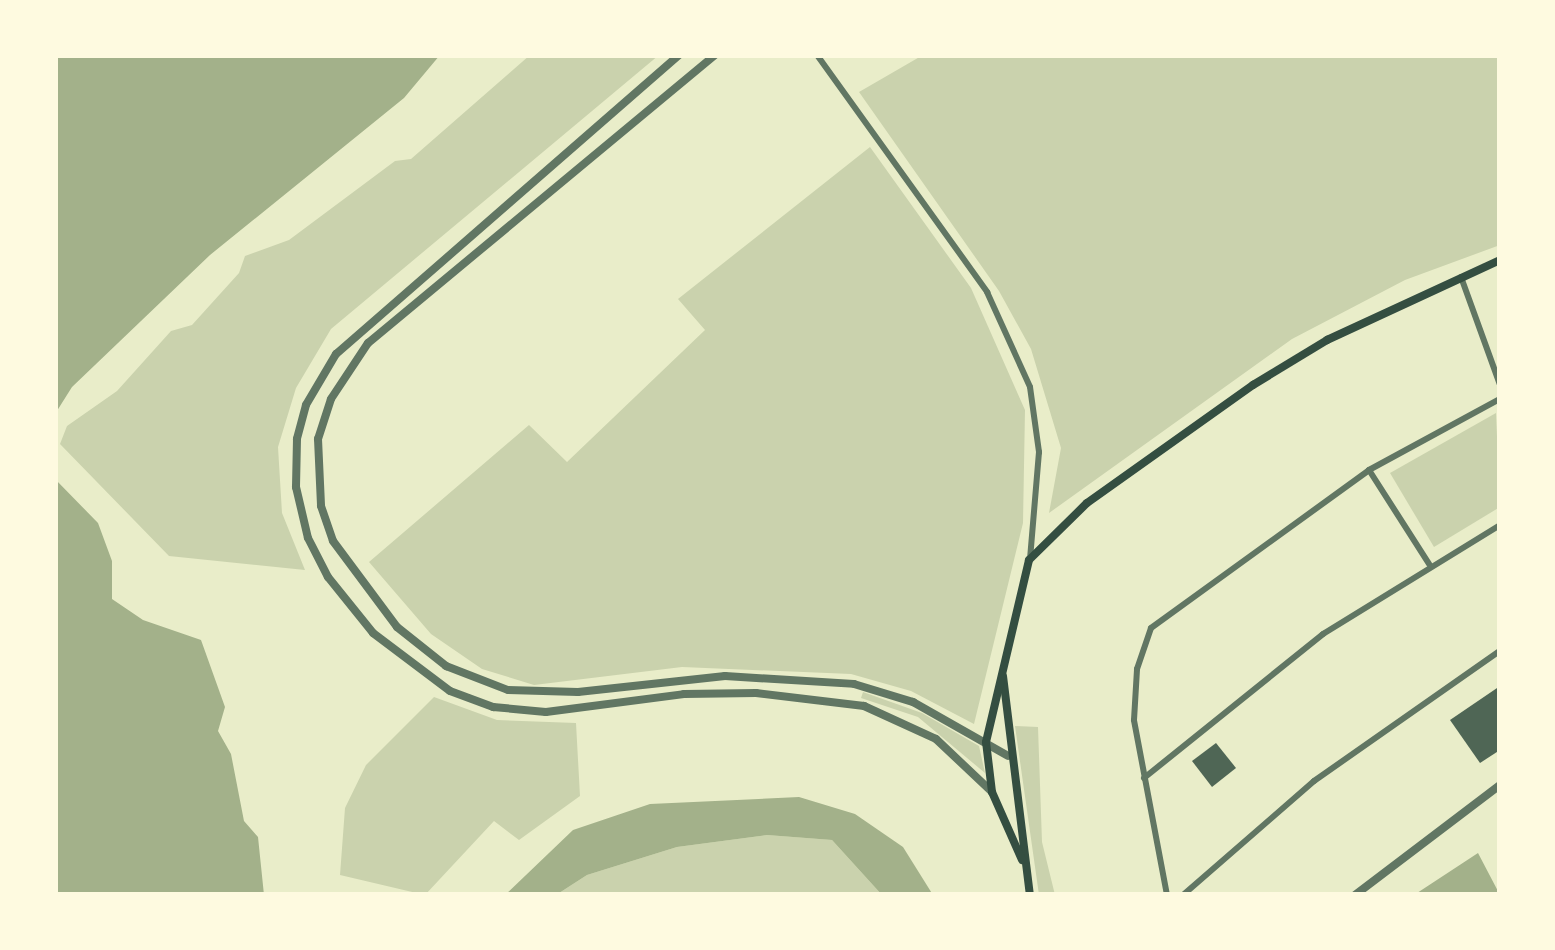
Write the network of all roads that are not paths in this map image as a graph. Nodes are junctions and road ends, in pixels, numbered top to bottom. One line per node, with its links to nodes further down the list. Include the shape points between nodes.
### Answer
1 (679, 55): 4 (street)
2 (715, 55): 5 (street)
3 (817, 55): 14 (street, via 987,292 1030,387 1039,452)
4 (556, 156): 5 (street); 8 (street)
5 (572, 172): 9 (street)
6 (1500, 260): 7 (main road)
7 (1461, 276): 10 (street); 14 (main road, via 1253,384 1086,503)
8 (359, 327): 9 (street); 17 (street, via 320,377 297,439 296,487 308,538)
9 (373, 339): 16 (street, via 330,398 318,439 321,506)
10 (1500, 385)
11 (1500, 400): 12 (street)
12 (1369, 470): 15 (street); 23 (street, via 1170,612 1143,642 1134,720)
13 (1500, 525): 15 (street)
14 (1030, 560): 19 (main road)
15 (1429, 564): 23 (street, via 1324,634)
16 (346, 566): 17 (street); 20 (street, via 396,627 446,666 508,690 792,677 854,684 912,702)
17 (328, 577): 25 (street, via 410,666 493,707 546,712 684,694 756,693 864,706 936,739)
18 (1500, 651): 29 (street, via 1314,781)
19 (1002, 670): 20 (main road); 21 (main road)
20 (986, 742): 21 (street); 25 (main road)
21 (1008, 756): 22 (main road)
22 (1011, 776): 25 (main road); 26 (main road)
23 (1143, 778): 28 (street)
24 (1500, 785): 30 (street)
25 (992, 792): 26 (main road)
26 (1022, 860): 27 (main road)
27 (1030, 895)
28 (1166, 895)
29 (1183, 895)
30 (1355, 895)

